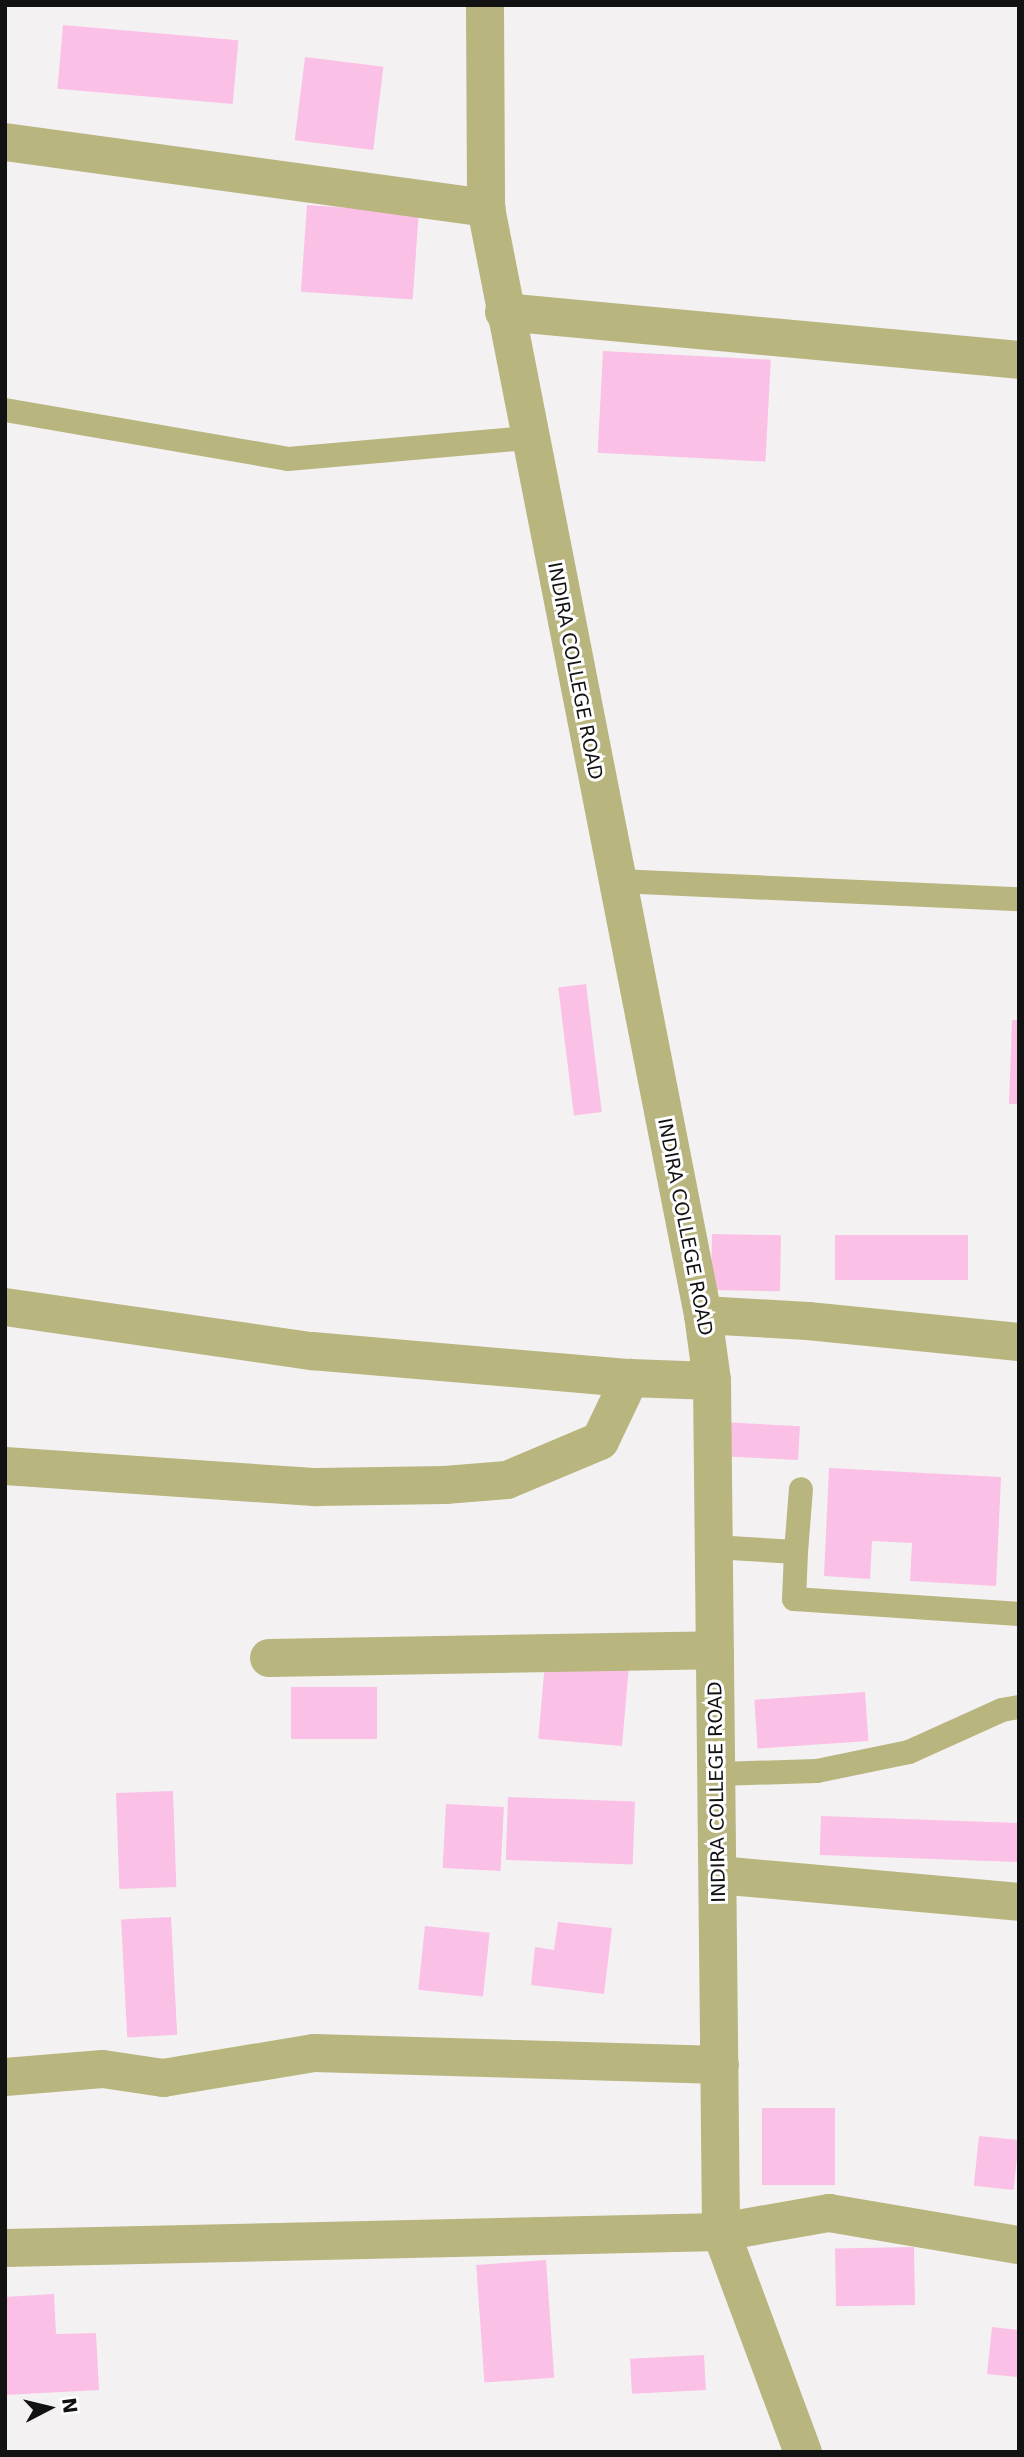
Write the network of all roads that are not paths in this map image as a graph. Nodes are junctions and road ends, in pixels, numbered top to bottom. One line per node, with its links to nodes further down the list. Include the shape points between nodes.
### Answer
1 (485, 5): 3 (street, INDIRA COLLEGE ROAD)
2 (5, 142): 3 (street)
3 (486, 208): 4 (street, INDIRA COLLEGE ROAD)
4 (504, 313): 5 (street); 7 (street, INDIRA COLLEGE ROAD)
5 (1019, 360)
6 (5, 410): 7 (lane, via 288,459)
7 (528, 438): 8 (street, INDIRA COLLEGE ROAD)
8 (618, 881): 9 (lane); 11 (street, INDIRA COLLEGE ROAD)
9 (1019, 900)
10 (5, 1307): 13 (street, via 312,1351)
11 (703, 1315): 12 (street); 14 (street, INDIRA COLLEGE ROAD)
12 (1019, 1342)
13 (630, 1378): 14 (street); 15 (street, via 600,1441 507,1480 317,1488)
14 (712, 1381): 17 (street, INDIRA COLLEGE ROAD)
15 (5, 1466)
16 (800, 1489): 18 (lane)
17 (714, 1547): 18 (lane); 20 (street, INDIRA COLLEGE ROAD)
18 (796, 1552): 19 (lane, via 794,1599)
19 (1019, 1614)
20 (715, 1650): 21 (street); 23 (street, INDIRA COLLEGE ROAD)
21 (269, 1658)
22 (1019, 1707): 23 (lane, via 1002,1710 909,1752 817,1771)
23 (717, 1774): 24 (street, INDIRA COLLEGE ROAD)
24 (718, 1875): 25 (street); 26 (street, INDIRA COLLEGE ROAD)
25 (1019, 1902)
26 (720, 2065): 27 (street, via 314,2053 163,2078 103,2069); 28 (street, INDIRA COLLEGE ROAD)
27 (5, 2077)
28 (721, 2232): 29 (street, via 829,2213); 30 (street); 31 (street, INDIRA COLLEGE ROAD)
29 (1019, 2245)
30 (5, 2248)
31 (803, 2452)

